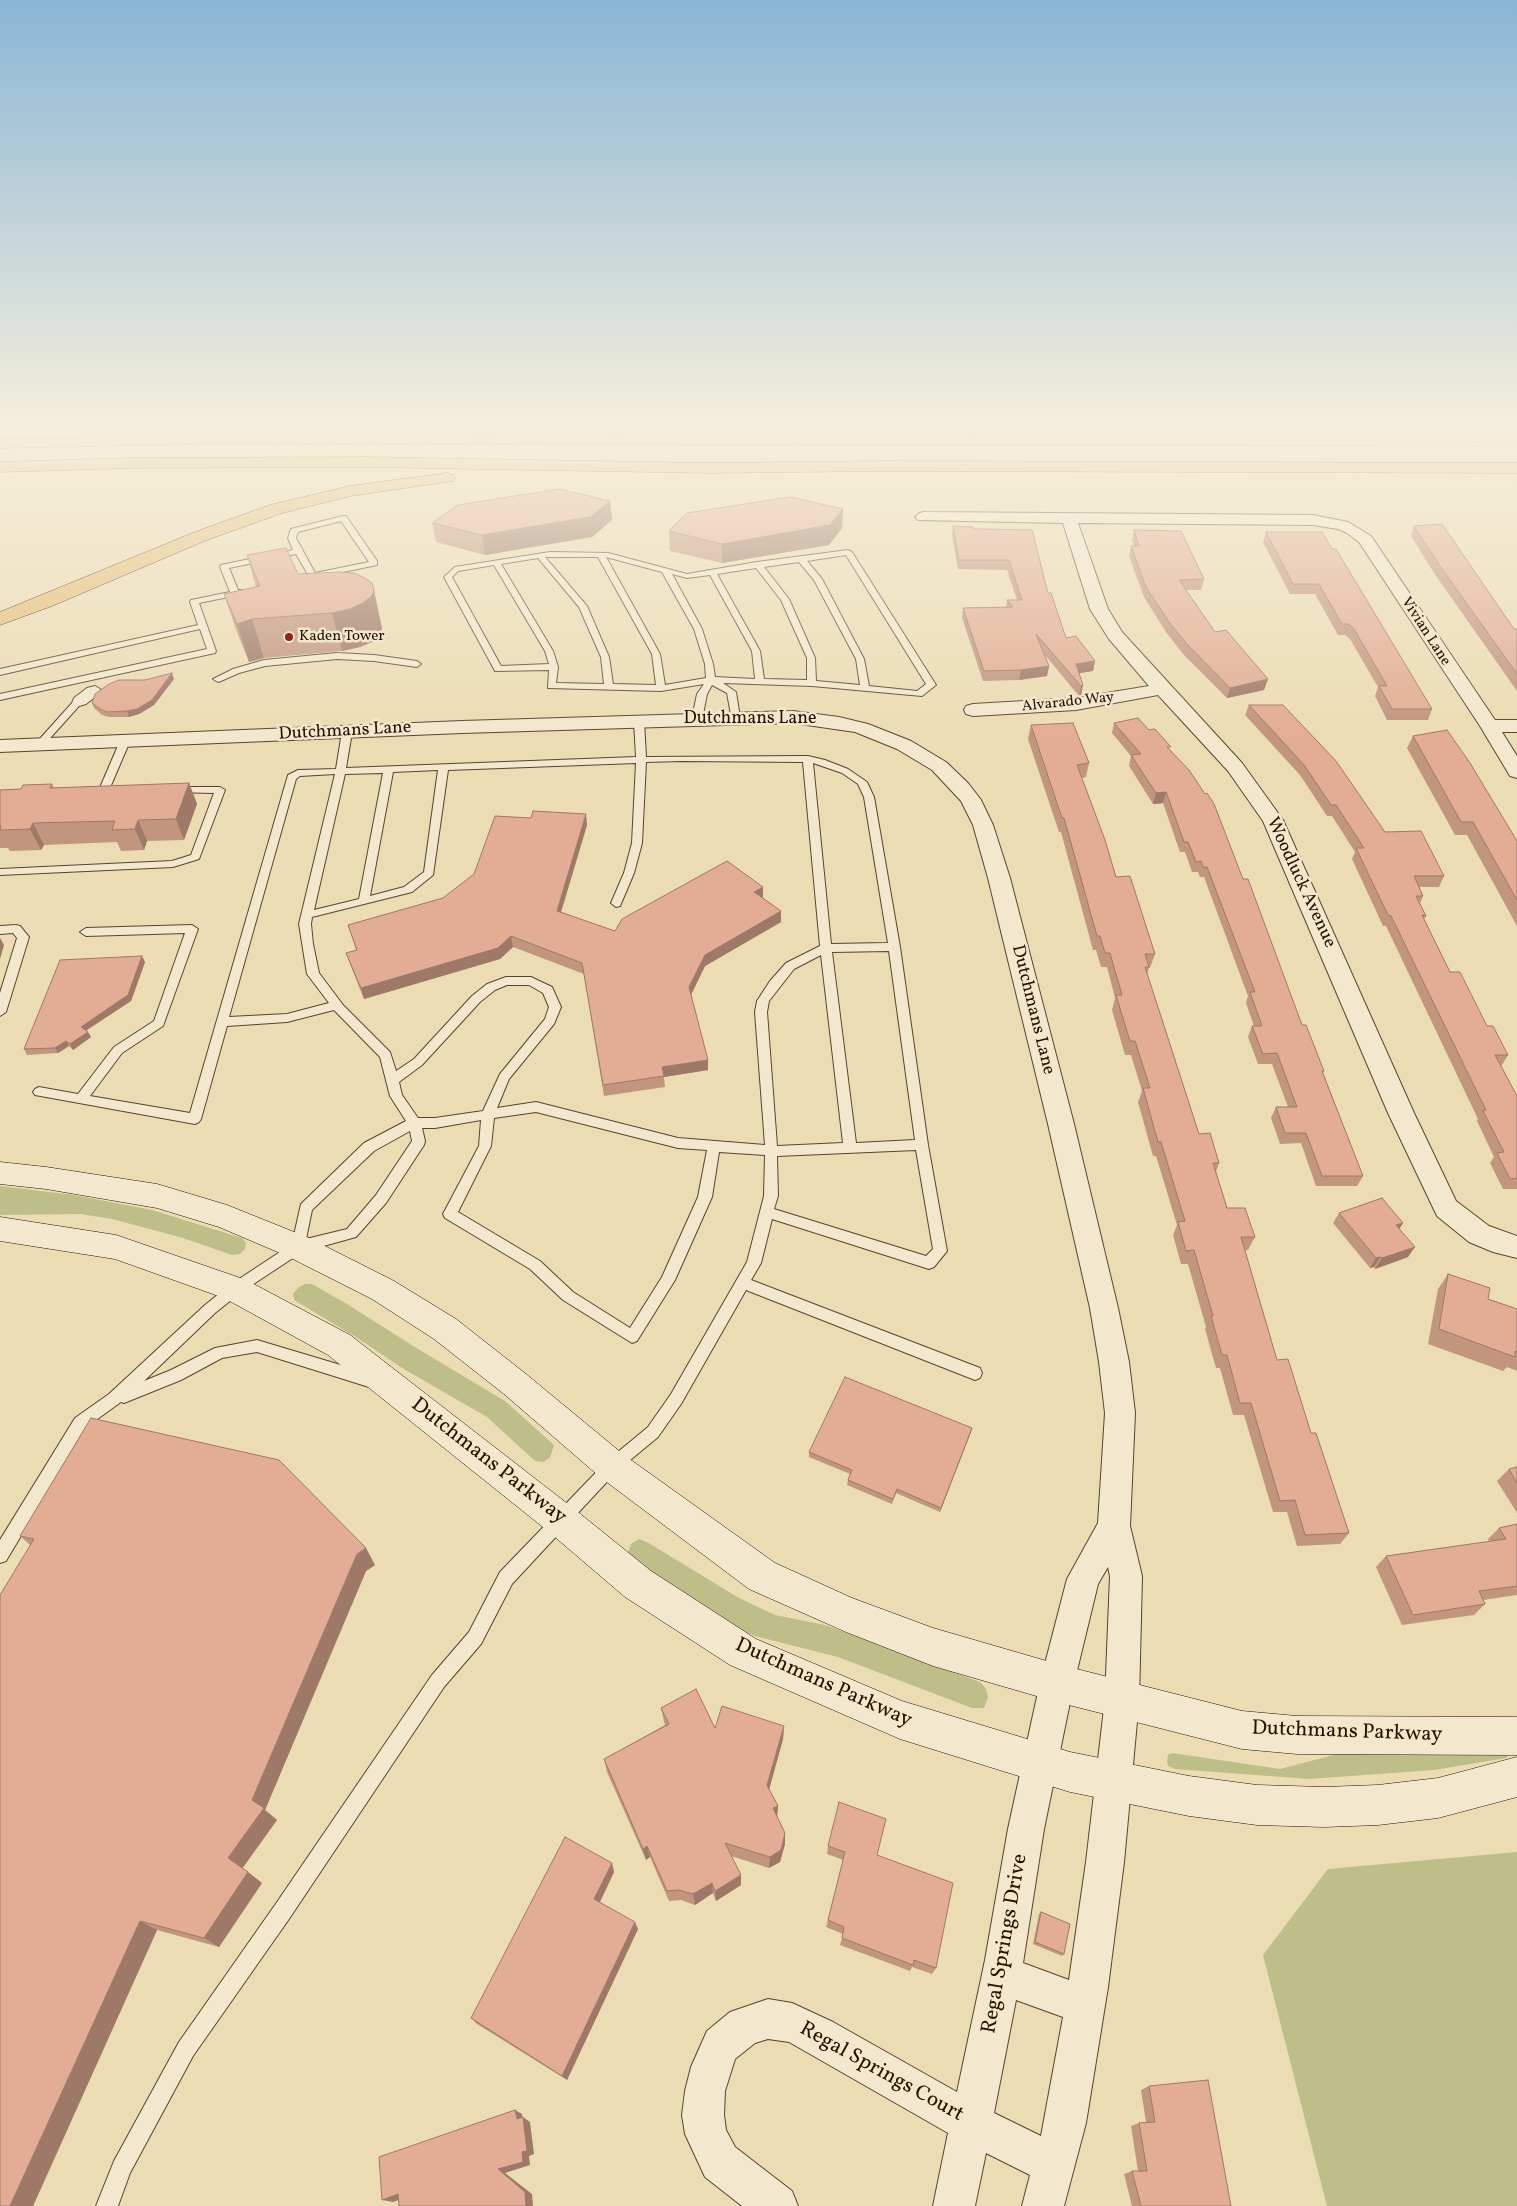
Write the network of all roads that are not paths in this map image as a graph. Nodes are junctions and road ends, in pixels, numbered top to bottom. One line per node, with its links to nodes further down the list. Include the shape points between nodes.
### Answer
1 (218, 529): 18 (highway)
2 (302, 529): 6 (lane, via 294,531 292,538)
3 (351, 529): 14 (lane, via 374,563)
4 (1073, 529): 31 (street, Woodluck Avenue, via 1099,609 1115,635)
5 (1351, 529): 37 (street, Vivian Lane, via 1365,540)
6 (298, 551): 14 (lane); 17 (lane, via 224,567)
7 (601, 555): 8 (lane); 12 (lane); 29 (lane, via 656,654)
8 (540, 556): 10 (lane); 28 (lane, via 583,606 605,657)
9 (800, 558): 11 (lane); 30 (lane, via 818,579 860,658); 30 (lane, via 848,552 931,684 919,694)
10 (496, 562): 21 (lane, via 549,651); 21 (lane, via 455,568 448,577 498,669)
11 (757, 564): 13 (lane); 27 (lane, via 785,599 811,658)
12 (665, 570): 13 (lane, via 687,576); 25 (lane, via 698,629)
13 (712, 572): 26 (lane, via 756,651)
14 (313, 576): 15 (lane)
15 (303, 578)
16 (245, 591): 17 (lane)
17 (235, 593): 19 (lane, via 194,602)
18 (0, 619)
19 (203, 626): 22 (lane); 23 (lane, via 212,651)
20 (417, 664): 24 (lane, via 337,656 300,658 264,663)
21 (554, 667): 28 (lane, via 551,686)
22 (0, 672)
23 (113, 672): 32 (lane); 41 (lane, via 95,689 97,691 76,704)
24 (218, 679)
25 (711, 680): 26 (lane); 29 (lane); 34 (lane, via 731,692); 35 (lane, via 702,694)
26 (760, 681): 27 (lane)
27 (812, 683): 30 (lane)
28 (609, 687): 29 (lane)
29 (660, 688)
30 (865, 689)
31 (1162, 689): 33 (street, Alvarado Way, via 1076,704); 75 (street, Woodluck Avenue, via 1235,767 1273,820 1446,1208 1479,1234)
32 (0, 697)
33 (973, 710)
34 (735, 718): 35 (street, Dutchmans Lane); 83 (street, Dutchmans Lane, via 816,719 861,728 904,745 928,758 952,778 971,800 983,825 1061,1124 1114,1362 1120,1413)
35 (696, 719): 36 (street, Dutchmans Lane)
36 (640, 721): 39 (street, Dutchmans Lane); 44 (lane)
37 (1489, 726): 38 (street); 48 (street, Vivian Lane)
38 (1517, 726)
39 (347, 732): 40 (street, Dutchmans Lane); 47 (lane)
40 (125, 741): 41 (street, Dutchmans Lane); 49 (lane)
41 (40, 744): 42 (street, Dutchmans Lane)
42 (0, 746)
43 (808, 759): 44 (lane); 57 (lane, via 845,771 862,782 870,797); 58 (lane)
44 (640, 760): 45 (lane); 53 (lane, via 637,843)
45 (444, 766): 46 (lane); 52 (lane, via 429,873 408,890)
46 (389, 769): 47 (lane); 52 (lane)
47 (341, 771): 54 (lane); 61 (lane, via 298,772 291,777)
48 (1517, 772)
49 (104, 790)
50 (162, 790): 51 (lane, via 220,790 195,857 173,864)
51 (0, 872)
52 (364, 900): 54 (lane)
53 (616, 904)
54 (307, 915): 59 (lane, via 307,944 313,974)
55 (0, 930): 60 (lane, via 16,930 23,937)
56 (86, 932): 64 (lane, via 192,929 159,1023 118,1050)
57 (894, 947): 58 (lane); 67 (lane)
58 (826, 948): 69 (lane); 70 (lane, via 790,966 763,1000 761,1012)
59 (337, 1005): 61 (lane, via 287,1018); 62 (lane, via 386,1056)
60 (0, 1012)
61 (222, 1022): 64 (lane, via 195,1119)
62 (392, 1080): 65 (lane, via 418,1062 476,999 491,988 506,981 531,981 548,990 555,1006 550,1021 504,1077); 66 (lane, via 396,1096)
63 (38, 1092): 64 (lane)
64 (81, 1099)
65 (488, 1114): 66 (lane, via 435,1123); 68 (lane, via 536,1107 678,1143); 68 (lane, via 485,1146 450,1214 535,1265 568,1296 632,1337 668,1280 705,1198)
66 (414, 1123): 74 (lane, via 369,1147 306,1208); 74 (lane, via 419,1141 381,1199 351,1232)
67 (922, 1145): 69 (lane); 72 (lane, via 940,1251 929,1263)
68 (714, 1146): 70 (lane)
69 (850, 1148): 70 (lane)
70 (771, 1151): 72 (lane)
71 (0, 1173): 74 (main road, Dutchmans Parkway, via 157,1196 227,1217)
72 (768, 1212): 76 (lane, via 754,1263)
73 (0, 1229): 77 (main road, Dutchmans Parkway, via 116,1247)
74 (298, 1247): 77 (lane); 81 (main road, Dutchmans Parkway, via 384,1290 445,1329)
75 (1517, 1247)
76 (742, 1283): 78 (lane); 81 (lane, via 676,1399 653,1432)
77 (235, 1289): 79 (main road, Dutchmans Parkway, via 339,1345); 80 (lane)
78 (975, 1374)
79 (394, 1388): 80 (lane, via 258,1346 220,1352 176,1375); 82 (main road, Dutchmans Parkway)
80 (114, 1399): 84 (lane, via 80,1423)
81 (612, 1466): 82 (lane); 85 (main road, Dutchmans Parkway, via 762,1576 846,1614 933,1647)
82 (561, 1520): 88 (main road, Dutchmans Parkway, via 638,1584 743,1652 900,1720); 95 (lane, via 506,1578 475,1638 438,1681 186,2049 121,2168)
83 (1114, 1526): 85 (street, Dutchmans Lane, via 1083,1579); 86 (street, Dutchmans Lane, via 1126,1576)
84 (0, 1555)
85 (1057, 1683): 86 (main road, Dutchmans Parkway); 88 (street, Regal Springs Drive)
86 (1122, 1700): 87 (main road, Dutchmans Parkway, via 1242,1730 1297,1735); 90 (street)
87 (1517, 1736)
88 (1040, 1763): 90 (main road, Dutchmans Parkway); 91 (street, Regal Springs Drive)
89 (1517, 1777): 90 (main road, Dutchmans Parkway, via 1438,1798 1324,1807 1257,1805)
90 (1114, 1781): 92 (street)
91 (1001, 1975): 92 (street); 93 (street, Regal Springs Drive)
92 (1085, 2005): 94 (street, via 1065,2123)
93 (972, 2124): 94 (street, Regal Springs Court); 96 (street, Regal Springs Court, via 792,2023 768,2020 744,2026 721,2045 711,2067 703,2114 706,2134 720,2162); 97 (street, Regal Springs Drive)
94 (1054, 2164): 98 (street)
95 (107, 2206)
96 (777, 2206)
97 (954, 2206)
98 (1043, 2206)

